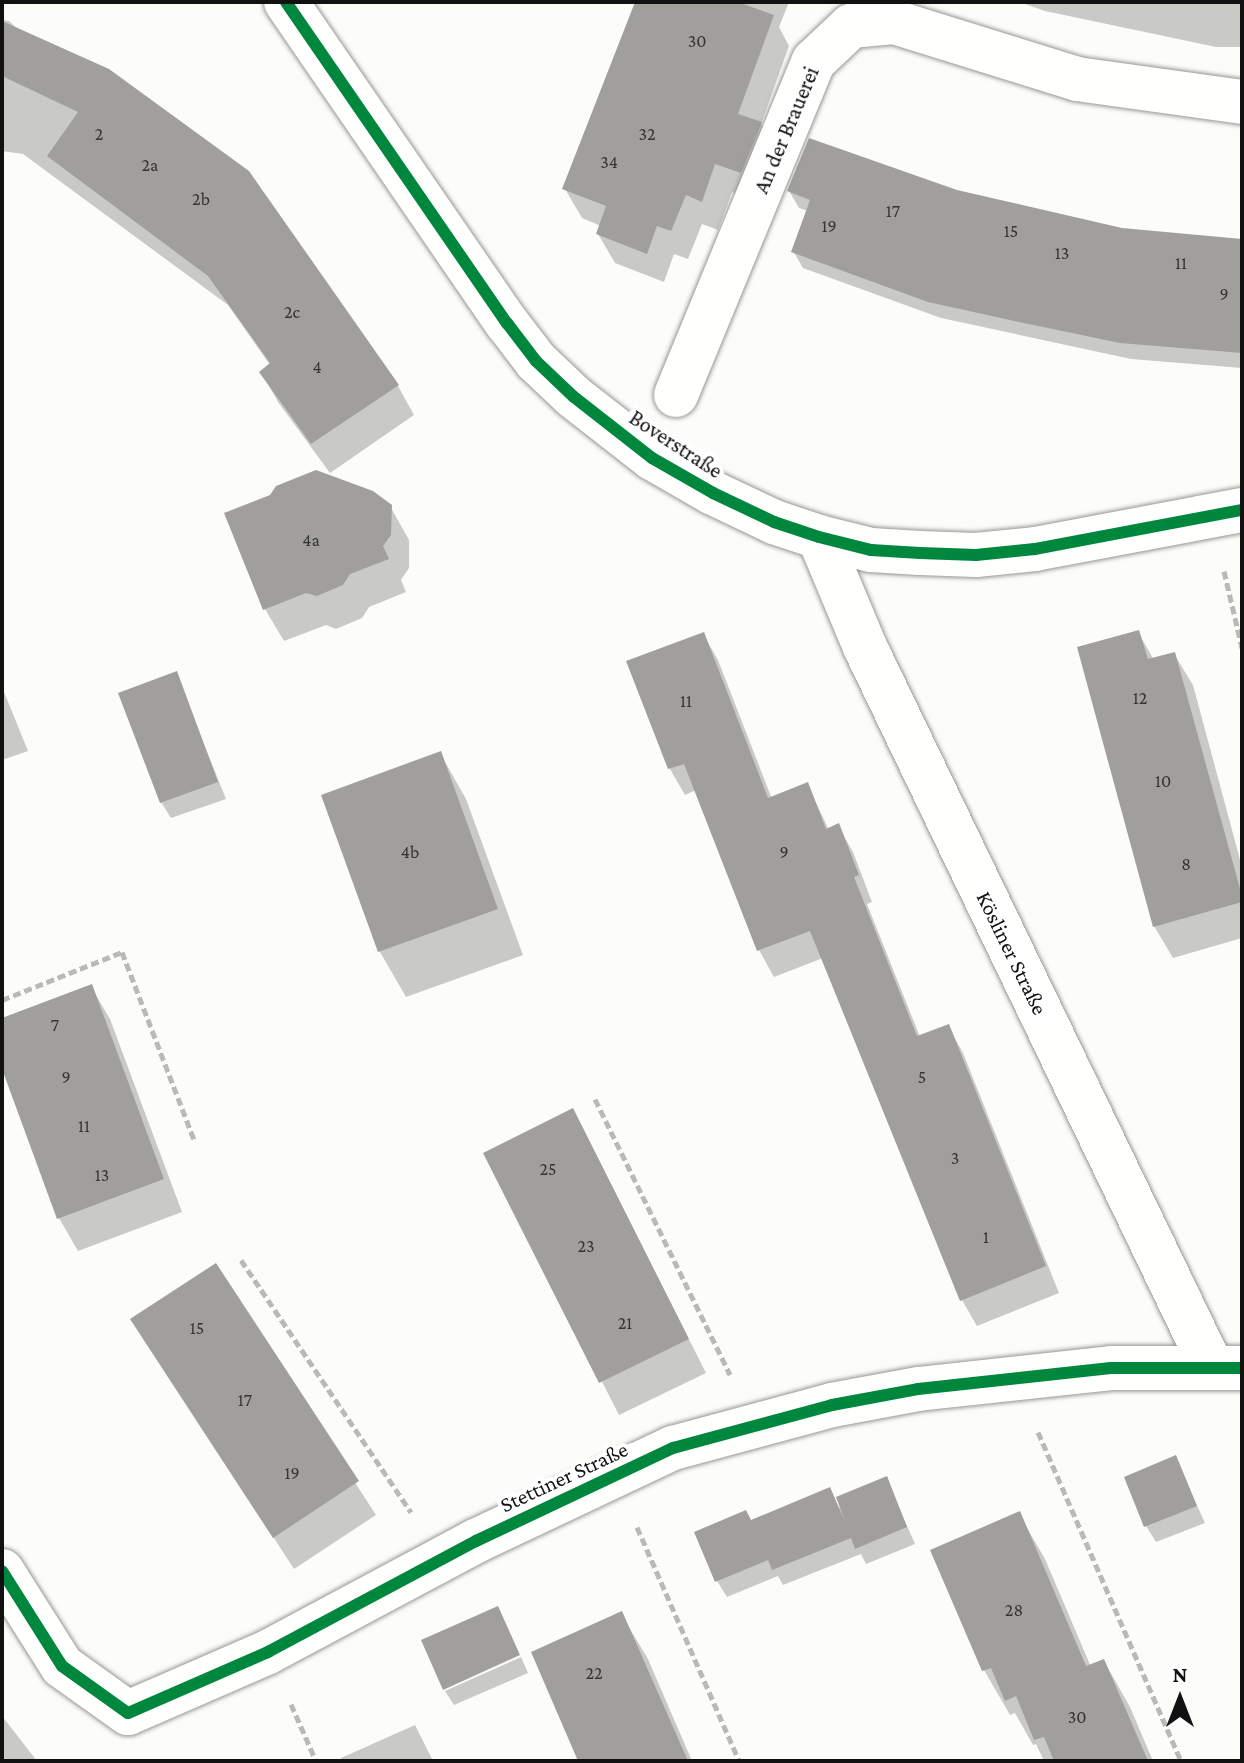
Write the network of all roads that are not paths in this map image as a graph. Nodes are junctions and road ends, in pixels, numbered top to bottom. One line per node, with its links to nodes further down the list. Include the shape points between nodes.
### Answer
1 (286, 2): 5 (street, Boverstraße, via 536,361 652,458 737,504)
2 (1242, 102): 3 (street, An der Brauerei, via 1077,79 894,22 851,26 814,61)
3 (676, 395)
4 (1227, 512): 5 (street, Boverstraße, via 1035,549 976,555 871,550)
5 (819, 537): 6 (street, Kösliner Straße, via 865,647)
6 (1227, 1367): 7 (street, Stettiner Straße, via 1111,1368 889,1394 673,1448 268,1652 128,1713 62,1666)
7 (2, 1571)

